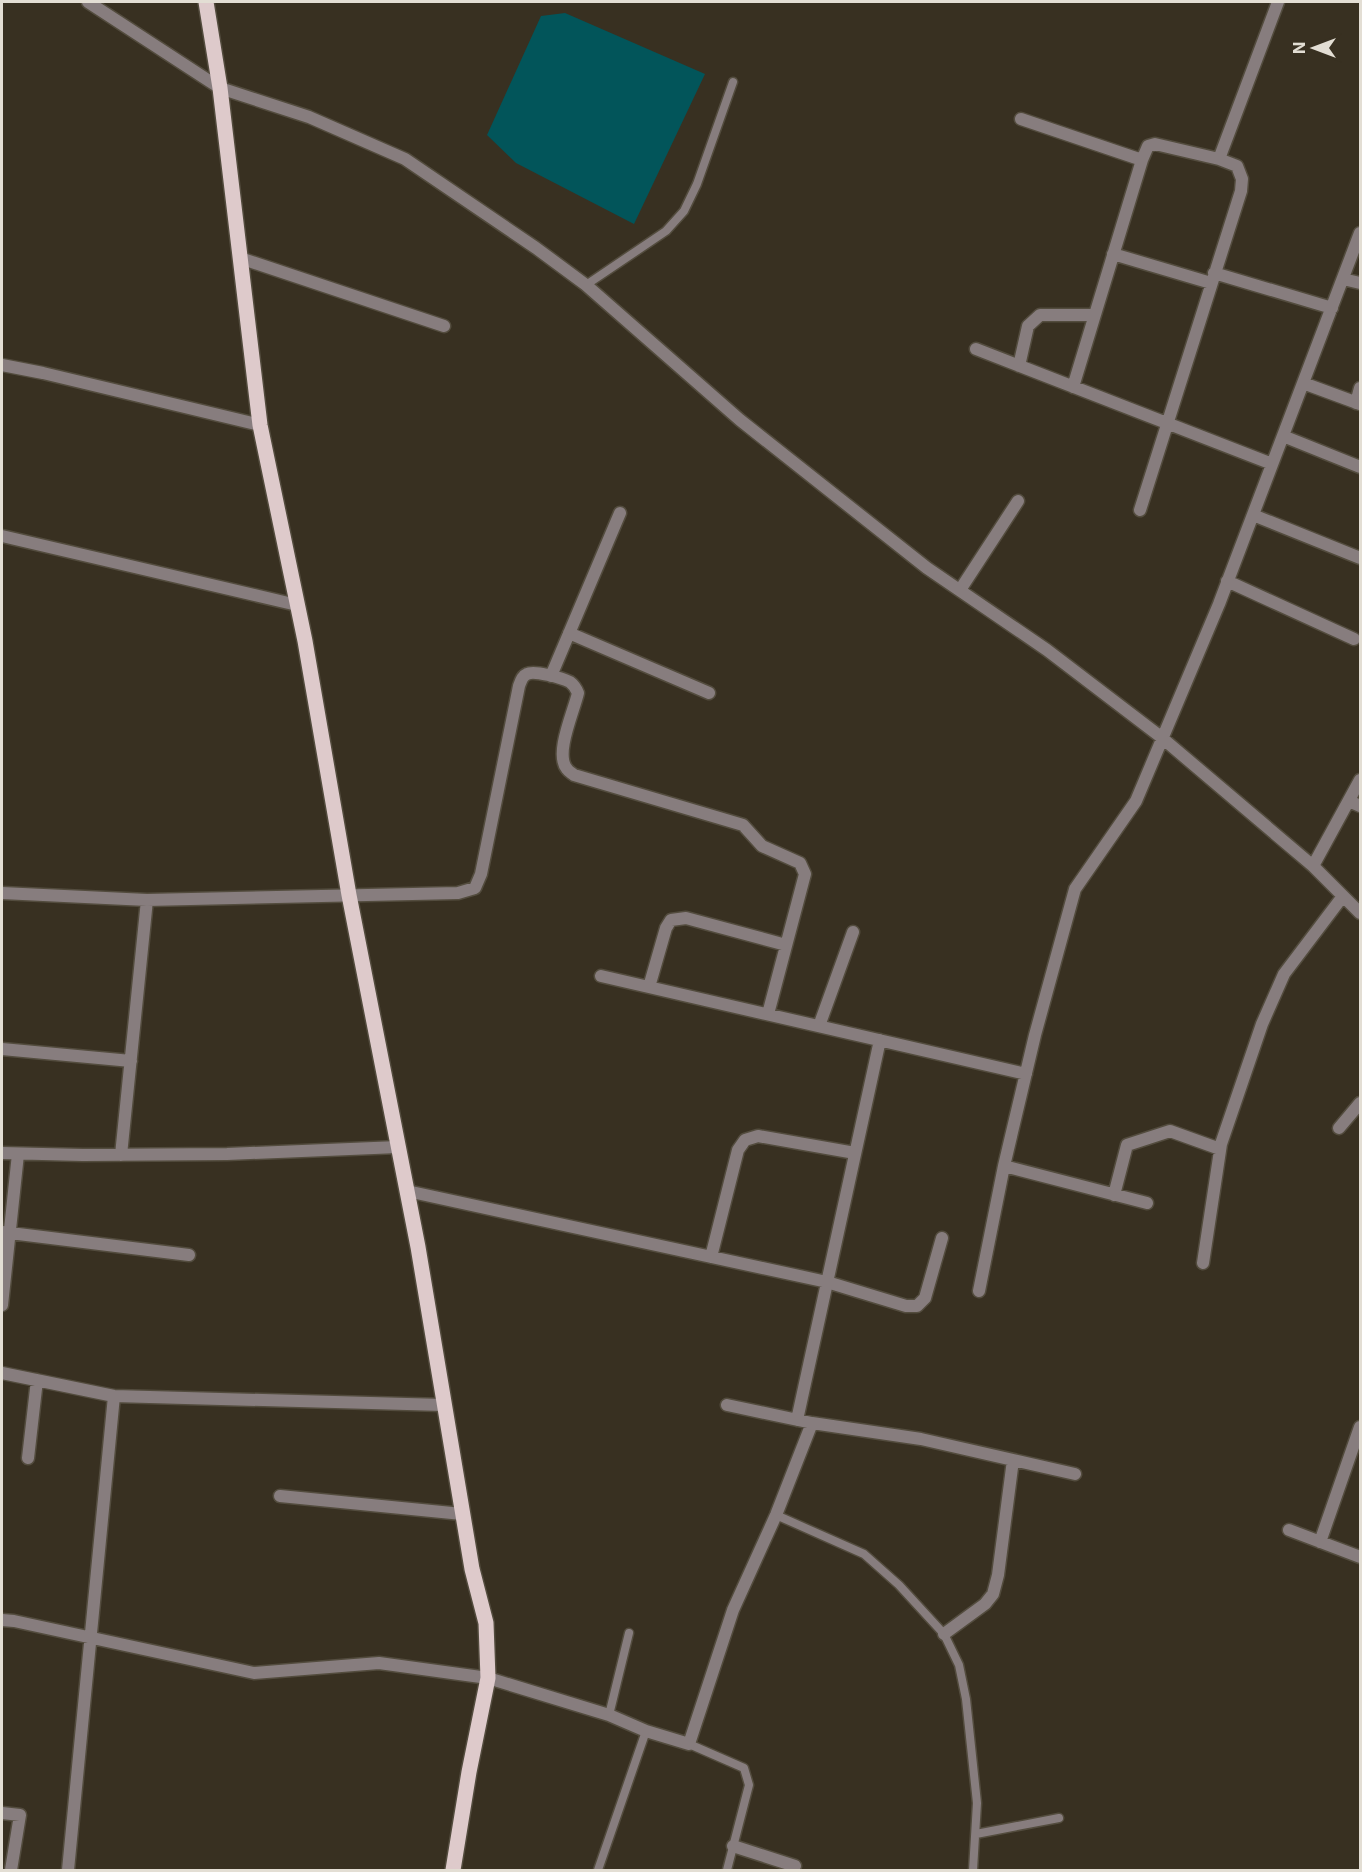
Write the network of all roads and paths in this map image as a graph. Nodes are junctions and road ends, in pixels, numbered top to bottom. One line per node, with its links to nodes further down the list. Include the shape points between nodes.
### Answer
1 (88, 2): 5 (street)
2 (206, 2): 5 (main road)
3 (1278, 2): 7 (street)
4 (733, 82): 15 (lane, via 684,212 666,231)
5 (220, 88): 11 (main road); 15 (street, via 309,117 405,159)
6 (1021, 119): 8 (street)
7 (1218, 159): 8 (street, via 1155,144 1149,146); 12 (street, via 1237,166 1242,179)
8 (1142, 160): 10 (street)
9 (1360, 233): 13 (street)
10 (1113, 255): 12 (street); 17 (street)
11 (240, 258): 18 (street); 27 (main road)
12 (1213, 278): 16 (street); 26 (street)
13 (1343, 279): 14 (street); 16 (street)
14 (1360, 283)
15 (586, 285): 38 (street, via 740,420)
16 (1332, 308): 22 (street)
17 (1094, 315): 21 (street, via 1040,315 1028,326); 23 (street)
18 (444, 326)
19 (976, 349): 21 (street)
20 (2, 365): 27 (street)
21 (1019, 366): 23 (street)
22 (1303, 383): 25 (street); 28 (street)
23 (1072, 387): 26 (street)
24 (1360, 388): 25 (street)
25 (1358, 403)
26 (1167, 424): 29 (street); 32 (street)
27 (261, 425): 39 (main road)
28 (1283, 436): 29 (street); 30 (street)
29 (1272, 464): 34 (street)
30 (1360, 467)
31 (1018, 501): 38 (street)
32 (1140, 510)
33 (620, 513): 40 (street)
34 (1253, 515): 36 (street); 37 (street)
35 (2, 536): 39 (street)
36 (1360, 558)
37 (1227, 581): 41 (street); 44 (street)
38 (960, 590): 44 (street)
39 (297, 605): 49 (main road)
40 (569, 633): 42 (street); 43 (street)
41 (1354, 639)
42 (551, 676): 49 (street, via 529,672 519,686 475,888 458,893); 54 (street, via 570,682 578,693 562,749 566,768 574,775 743,825 762,846 800,863 805,874)
43 (709, 693)
44 (1161, 737): 47 (street); 62 (street, via 1136,801 1075,889)
45 (1360, 780): 46 (street)
46 (1355, 803): 47 (street)
47 (1313, 866): 50 (street)
48 (2, 893): 51 (street)
49 (349, 895): 51 (street); 65 (main road)
50 (1343, 897): 52 (street); 66 (street, via 1284,974 1262,1024)
51 (147, 900): 61 (street)
52 (1360, 913)
53 (854, 932): 58 (street)
54 (786, 945): 56 (street, via 686,918 672,920 666,928); 57 (street)
55 (601, 976): 56 (street)
56 (649, 987): 57 (street)
57 (768, 1014): 58 (street)
58 (819, 1026): 59 (street)
59 (880, 1040): 62 (street); 68 (street)
60 (2, 1049): 61 (street)
61 (131, 1061): 70 (street)
62 (1026, 1074): 71 (street)
63 (1360, 1103): 64 (street)
64 (1339, 1128)
65 (398, 1147): 70 (street, via 227,1155); 72 (main road)
66 (1220, 1149): 73 (street, via 1170,1131 1127,1145); 79 (street)
67 (2, 1153): 69 (street)
68 (855, 1153): 78 (street, via 758,1136 745,1140 738,1150); 80 (street)
69 (18, 1154): 70 (street); 75 (street)
70 (122, 1155)
71 (1004, 1166): 73 (street); 81 (street)
72 (407, 1191): 78 (street); 86 (main road)
73 (1114, 1195): 74 (street)
74 (1147, 1203)
75 (5, 1232): 77 (street); 82 (street)
76 (942, 1238): 80 (street, via 925,1298 917,1306)
77 (189, 1256)
78 (711, 1257): 80 (street)
79 (1203, 1263)
80 (827, 1282): 88 (street)
81 (980, 1291)
82 (2, 1305)
83 (2, 1373): 84 (street)
84 (37, 1380): 85 (street); 91 (street)
85 (114, 1396): 86 (street); 103 (street)
86 (443, 1405): 95 (main road)
87 (727, 1405): 88 (street)
88 (797, 1420): 89 (street)
89 (812, 1423): 92 (street, via 921,1439); 96 (street)
90 (1360, 1427): 98 (street)
91 (28, 1458)
92 (1013, 1460): 93 (street); 102 (street, via 993,1594)
93 (1076, 1474)
94 (280, 1496): 95 (street)
95 (462, 1514): 104 (main road, via 486,1623)
96 (776, 1515): 102 (lane, via 864,1554); 107 (street, via 733,1610)
97 (1288, 1530): 98 (street)
98 (1320, 1542): 99 (street)
99 (1360, 1557)
100 (2, 1620): 103 (street)
101 (629, 1633): 105 (lane)
102 (944, 1634): 110 (lane, via 959,1665 966,1699 977,1803)
103 (90, 1639): 104 (street, via 254,1673 379,1663); 114 (street)
104 (488, 1678): 105 (street); 115 (main road)
105 (609, 1715): 106 (street)
106 (646, 1731): 107 (street); 116 (lane)
107 (688, 1744): 111 (lane, via 744,1768 748,1785)
108 (2, 1814): 113 (street, via 20,1815)
109 (1059, 1818): 110 (lane)
110 (976, 1834): 118 (lane)
111 (733, 1846): 112 (street); 117 (lane)
112 (795, 1866)
113 (10, 1870)
114 (68, 1870)
115 (453, 1870)
116 (597, 1870)
117 (727, 1870)
118 (973, 1870)

